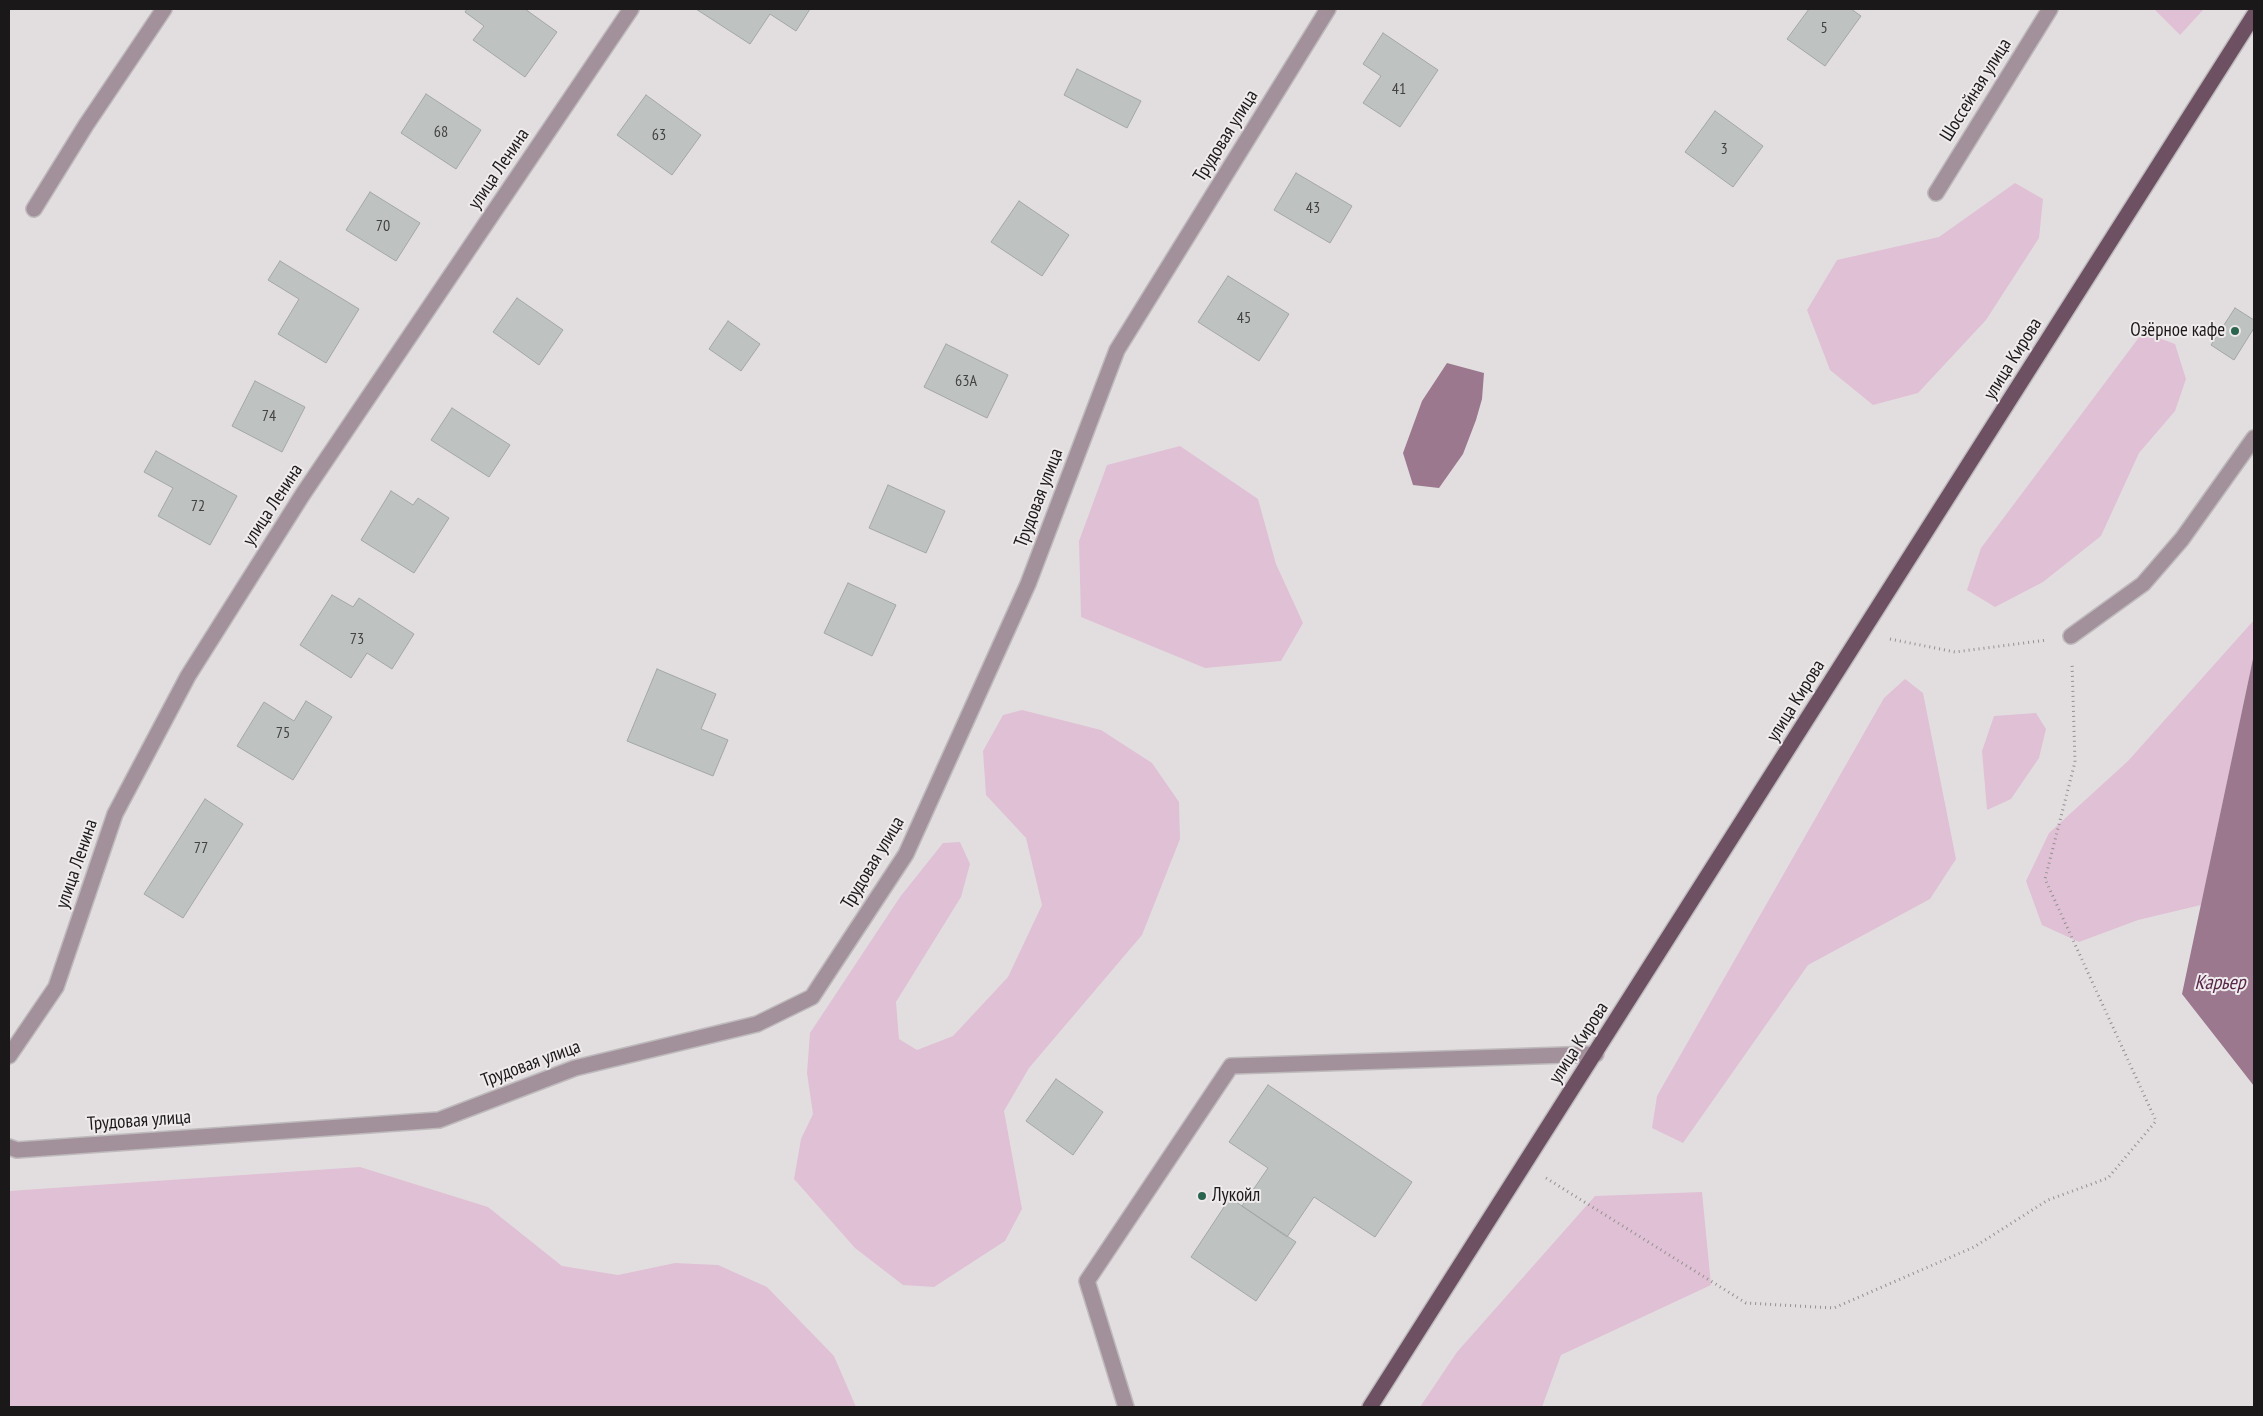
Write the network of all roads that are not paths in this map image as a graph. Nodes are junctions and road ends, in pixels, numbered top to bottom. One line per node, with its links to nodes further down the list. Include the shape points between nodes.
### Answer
1 (164, 9): 7 (street)
2 (631, 9): 11 (street, улица Ленина, via 303,494 188,676 115,814 56,987)
3 (1328, 9): 12 (street, Трудовая улица, via 1117,350 1028,584 906,854 812,997 756,1024 575,1068 439,1120 17,1150)
4 (2050, 9): 6 (street, Шоссейная улица)
5 (2254, 15): 10 (main road, улица Кирова)
6 (1936, 193)
7 (34, 209)
8 (2254, 438): 9 (street, via 2182,539 2143,584)
9 (2072, 636)
10 (1596, 1054): 13 (street, via 1231,1066 1087,1281); 14 (main road, улица Кирова)
11 (9, 1056)
12 (9, 1147)
13 (1126, 1407)
14 (1370, 1407)

